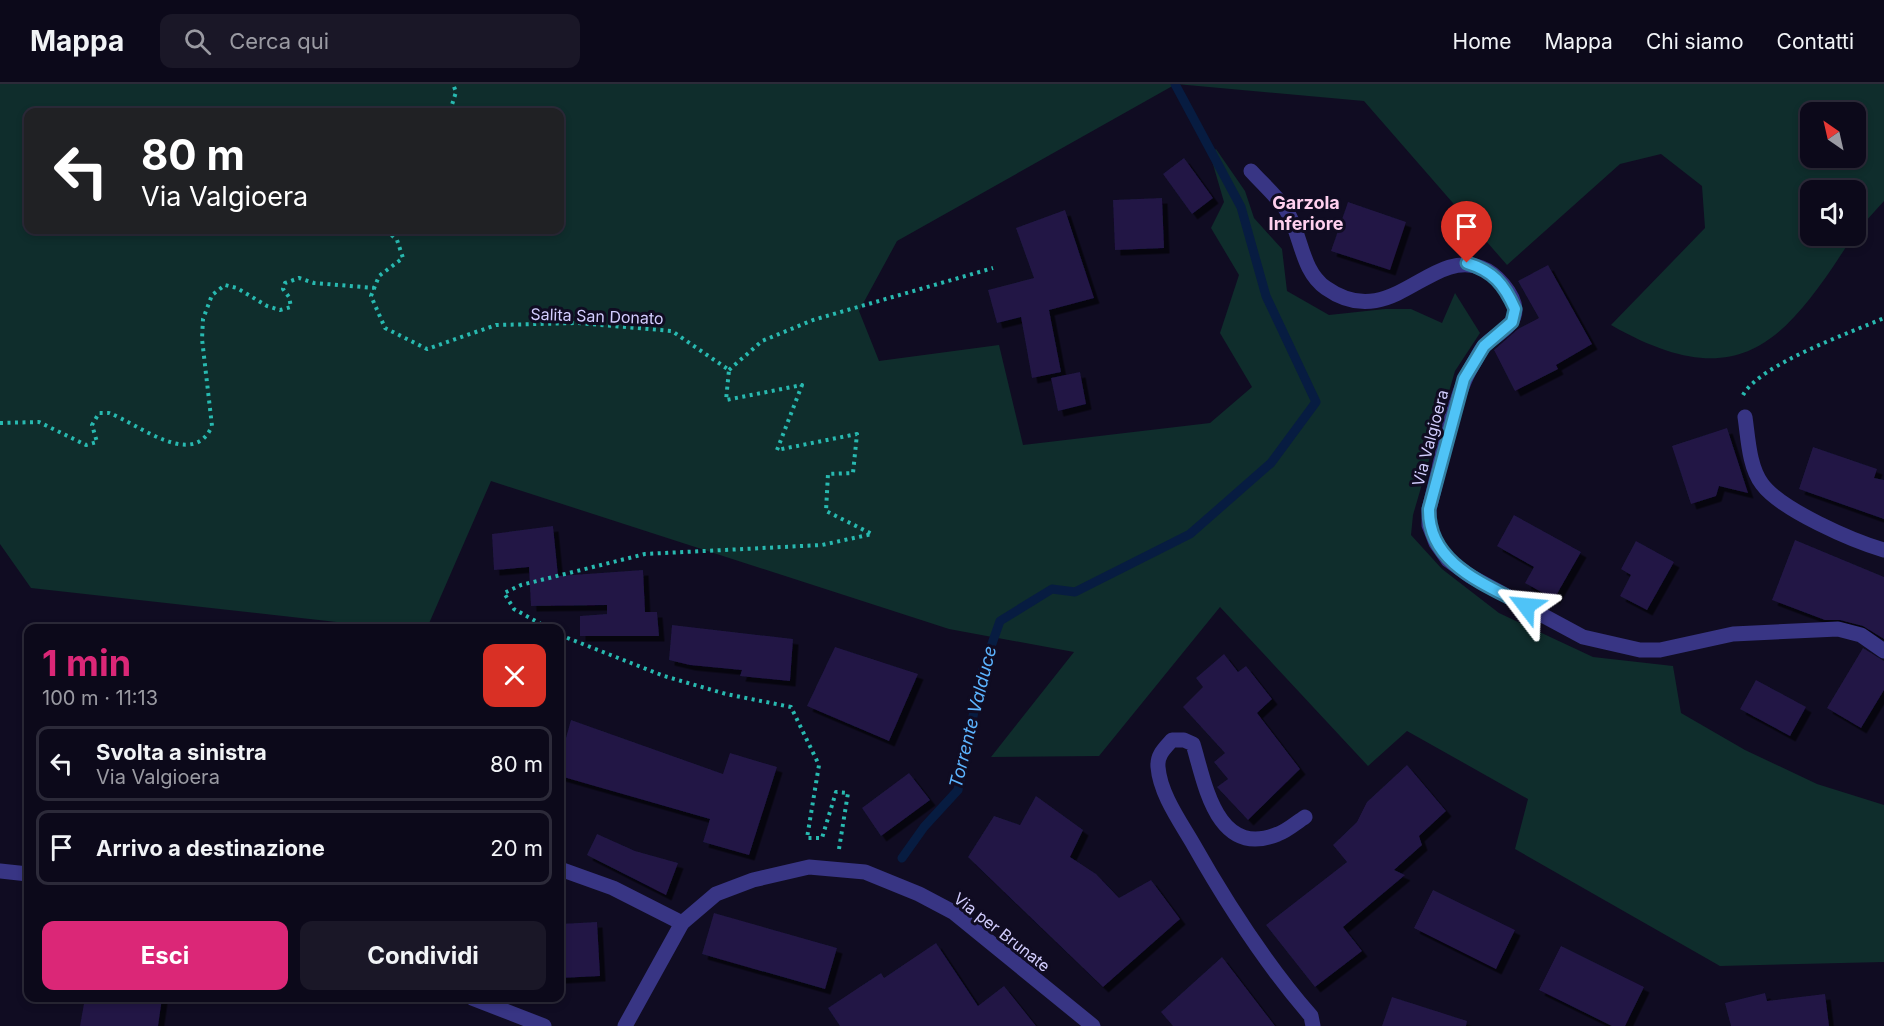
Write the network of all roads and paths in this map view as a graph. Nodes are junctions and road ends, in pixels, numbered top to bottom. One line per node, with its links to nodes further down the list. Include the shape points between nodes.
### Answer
1 (453, 84): 2 (path, via 456,92)
2 (451, 108)
3 (1251, 171): 14 (street, Via Valgioera, via 1286,210 1313,276 1342,297 1374,302 1387,299 1455,264 1484,268 1508,292 1515,309 1512,322 1484,346 1464,379 1429,509 1429,525 1448,560 1583,637 1640,650 1660,650 1733,634 1838,629 1861,635)
4 (390, 234): 6 (path, via 397,240 403,258 379,276)
5 (993, 268): 8 (path, via 813,320 762,340)
6 (374, 288): 8 (path, Salita San Donato, via 371,296 385,328 428,349 496,325 578,323 672,331); 10 (path, via 299,278 285,283 283,290 291,307 280,310 225,285 212,295 203,319 202,339 212,426 207,438 196,445 171,443 109,413 99,413 92,425 97,442 86,444 39,422)
7 (1884, 318): 9 (path, via 1759,377 1743,395)
8 (729, 370): 12 (path, via 726,400 802,385 777,450 857,434 853,473 828,474 826,511 872,534 822,544 645,554 521,585 504,593 514,609)
9 (1745, 417): 11 (street, via 1754,469 1761,484 1810,518)
10 (0, 423)
11 (1884, 550)
12 (541, 624)
13 (564, 637): 17 (path, via 664,676 791,707 819,765 807,838 822,838 836,792 848,794)
14 (1884, 651)
15 (1305, 817): 25 (street, via 1280,834 1265,838 1236,834 1210,802 1193,744 1172,740 1160,752 1161,783 1177,817 1225,902 1311,1016)
16 (564, 870): 20 (street, via 613,888)
17 (833, 870): 20 (street, Via per Brunate, via 809,867 753,880 716,894); 24 (street, Via per Brunate, via 865,872 953,912)
18 (0, 871): 19 (street)
19 (24, 873)
20 (682, 923): 23 (street)
21 (482, 1002): 22 (street)
22 (544, 1026)
23 (625, 1026)
24 (1093, 1026)
25 (1313, 1026)

